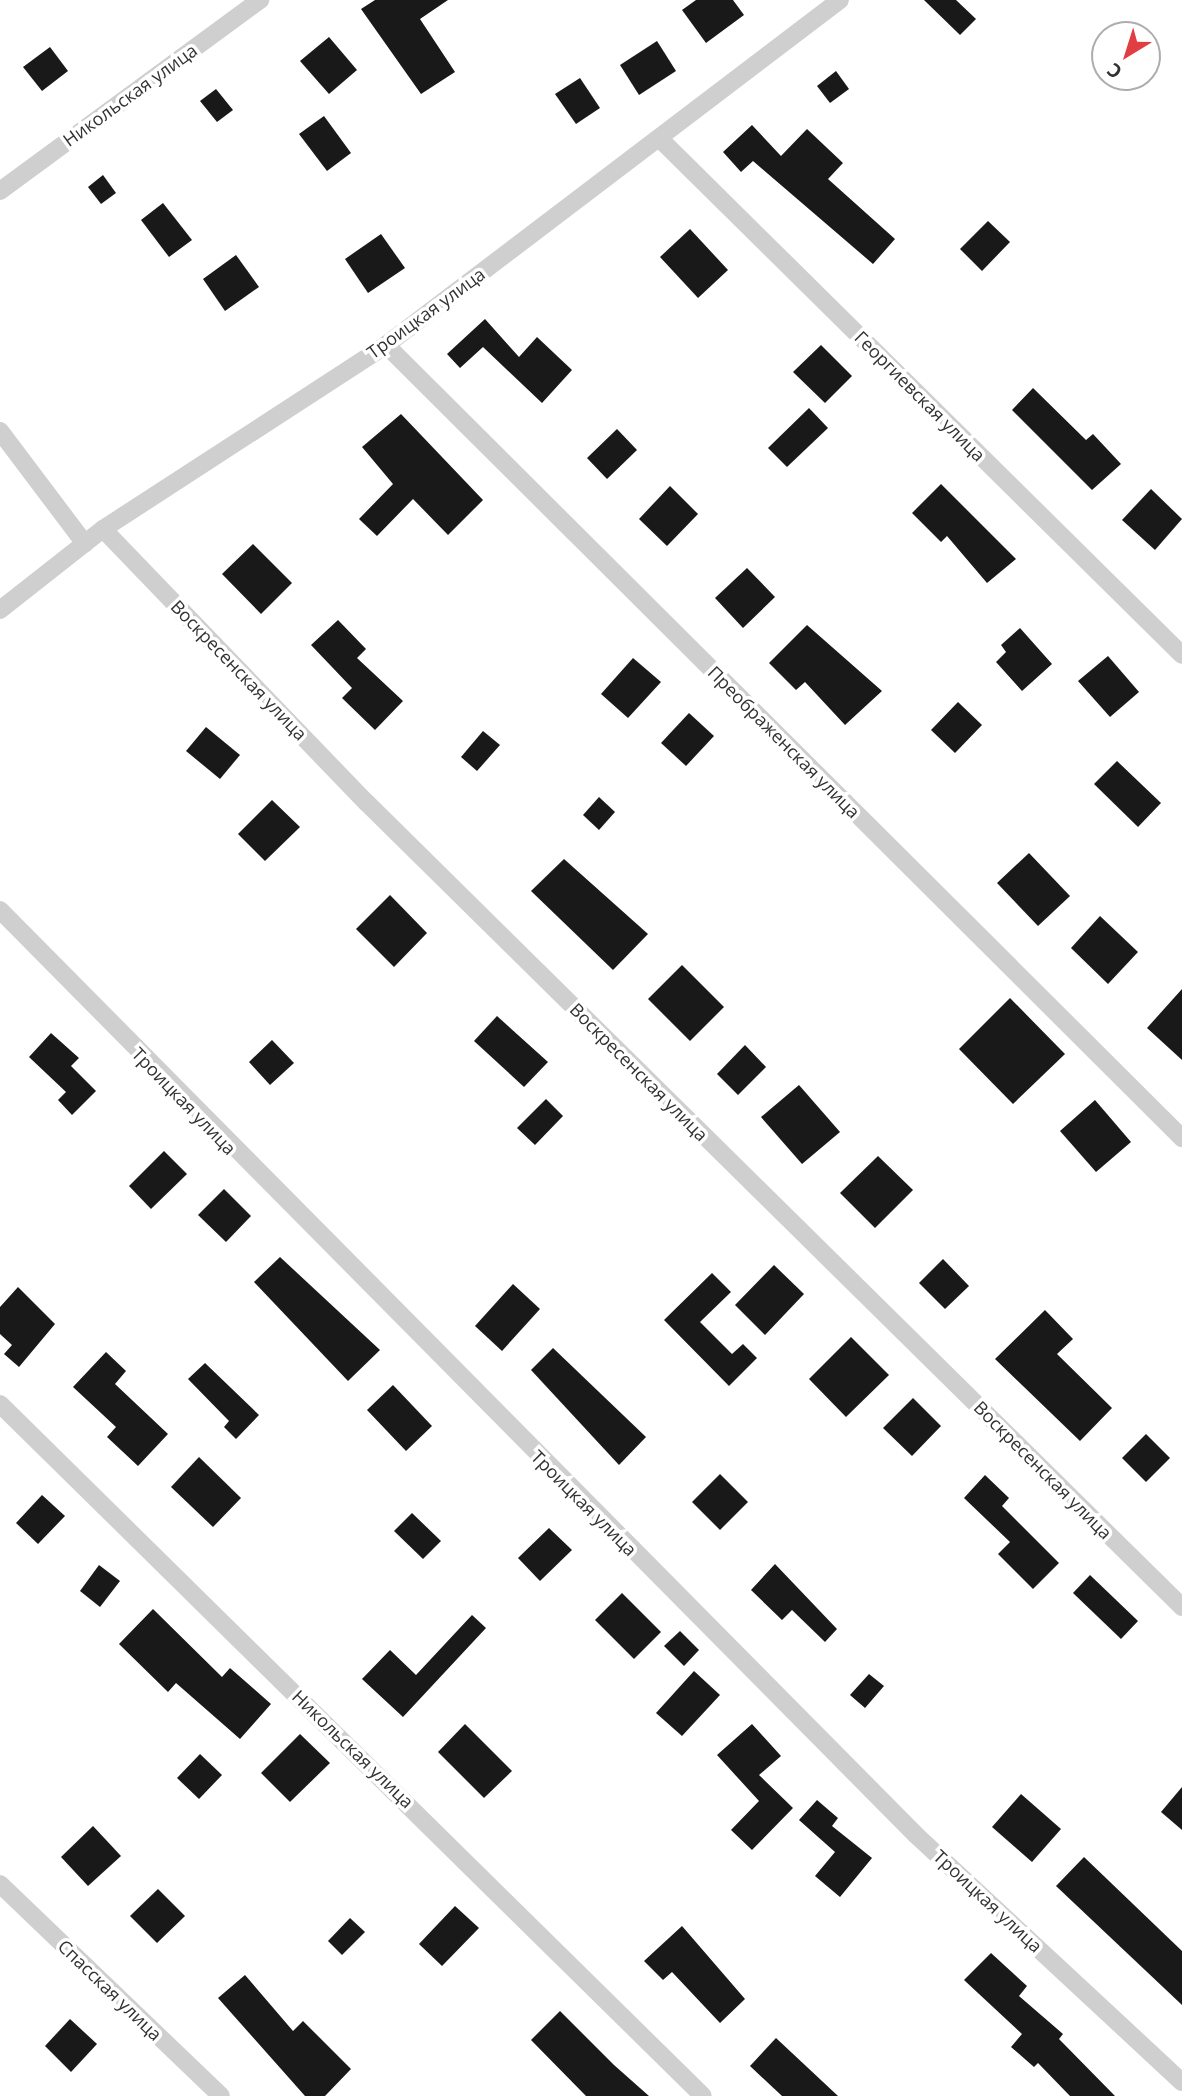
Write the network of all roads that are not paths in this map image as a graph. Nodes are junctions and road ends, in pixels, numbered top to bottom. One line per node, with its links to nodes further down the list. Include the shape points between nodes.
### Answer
1 (260, 0): 4 (street, Никольская улица)
2 (840, 0): 3 (street, Троицкая улица)
3 (659, 138): 5 (street, Троицкая улица); 10 (street, Георгиевская улица)
4 (0, 191)
5 (386, 345): 7 (street, Троицкая улица); 12 (street, Преображенская улица)
6 (0, 430): 8 (street)
7 (103, 529): 8 (street, Троицкая улица); 14 (street, Воскресенская улица, via 377,813)
8 (85, 544): 9 (street, Троицкая улица)
9 (0, 610)
10 (1182, 654)
11 (0, 910): 16 (street, Троицкая улица, via 906,1825)
12 (1182, 1138)
13 (0, 1404): 18 (street, Никольская улица)
14 (1182, 1607)
15 (0, 1884): 17 (street, Спасская улица)
16 (1182, 2082)
17 (221, 2096)
18 (703, 2096)

